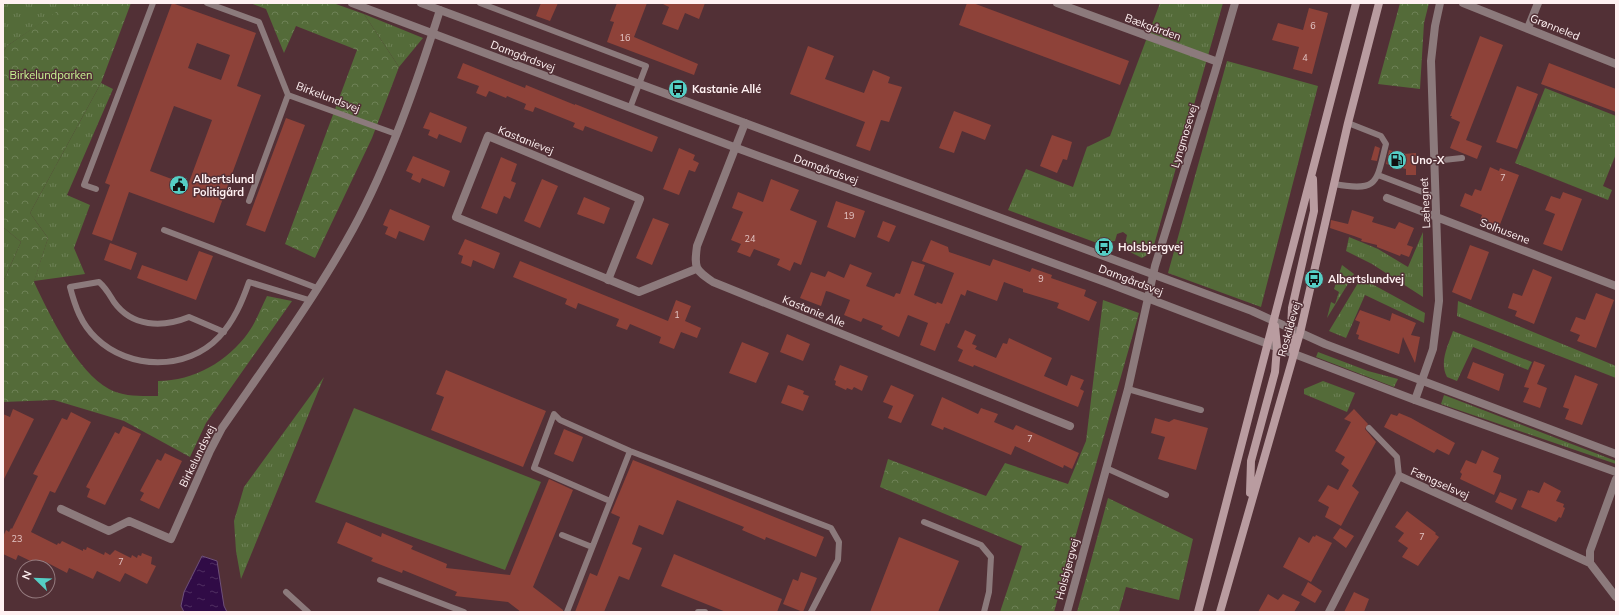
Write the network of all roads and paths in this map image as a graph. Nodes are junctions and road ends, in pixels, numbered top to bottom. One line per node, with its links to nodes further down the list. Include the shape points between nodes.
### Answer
1 (153, 3): 30 (lane, via 84,185)
2 (206, 3): 19 (lane, Birkelundsvej, via 259,22)
3 (352, 3): 15 (street, Damgårdsvej)
4 (421, 3): 13 (street, Damgårdsvej)
5 (480, 3): 18 (lane, via 646,66)
6 (1057, 3): 16 (street, Bækgården)
7 (1234, 3): 16 (street, Lyngmosevej)
8 (1356, 3): 27 (main road, Roskildevej)
9 (1379, 3): 22 (main road, Roskildevej)
10 (1440, 3): 26 (street, Læhegnet, via 1431,61)
11 (1463, 3): 14 (street, Grønneled)
12 (1538, 3): 14 (street)
13 (441, 7): 15 (street, Birkelundsvej); 18 (street, Damgårdsvej)
14 (1528, 28): 17 (street, Grønneled)
15 (433, 33): 20 (street, Damgårdsvej); 23 (street, Birkelundsvej)
16 (1218, 62): 37 (street, Lyngmosevej)
17 (1616, 64)
18 (640, 84): 20 (lane); 21 (street, Damgårdsvej)
19 (288, 95): 23 (lane, Birkelundsvej); 33 (lane)
20 (630, 108): 24 (street, Damgårdsvej)
21 (744, 123): 24 (street); 37 (street, Damgårdsvej)
22 (1348, 123): 28 (lane, via 1381,136 1384,140 1386,144); 29 (main road, Roskildevej)
23 (396, 134): 40 (street, Birkelundsvej, via 375,186 353,229)
24 (734, 147): 36 (street, via 697,246); 41 (street, Damgårdsvej)
25 (1462, 158): 26 (lane)
26 (1434, 160): 31 (street, Læhegnet)
27 (1313, 167): 43 (main road, Roskildevej); 44 (main road, via 1314,211 1292,308)
28 (1378, 175): 29 (lane, via 1366,187); 31 (lane)
29 (1334, 184): 46 (main road, Roskildevej)
30 (96, 190)
31 (1436, 197): 34 (street, Læhegnet)
32 (1387, 198): 34 (street, Solhusene)
33 (249, 201)
34 (1437, 217): 39 (street, Solhusene); 50 (street, Læhegnet, via 1437,325 1433,349)
35 (164, 230): 40 (lane)
36 (696, 268): 38 (street, Kastanievej, via 639,292); 54 (street, Kastanie Alle, via 713,282)
37 (1153, 275): 41 (street, Holsbjergvej); 43 (street, Damgårdsvej)
38 (608, 280): 38 (street, Kastanievej, via 456,217 488,136 640,199)
39 (1616, 286)
40 (317, 288): 42 (street, Birkelundsvej)
41 (1148, 298): 47 (street, Damgårdsvej); 51 (street, Holsbjergvej)
42 (309, 300): 45 (lane, via 250,282 240,307); 65 (street, Birkelundsvej, via 222,428 171,539 129,521 110,531)
43 (1274, 321): 44 (street, Damgårdsvej); 47 (main road, Roskildevej); 48 (main road)
44 (1291, 328): 46 (street, Damgårdsvej); 49 (main road)
45 (224, 332): 45 (lane, via 203,350 185,358 166,363 147,363 128,358 111,350 83,323 70,287 99,282 123,312 148,324 162,325 189,317)
46 (1300, 333): 49 (main road, Roskildevej); 50 (street)
47 (1268, 344): 48 (street, Damgårdsvej); 81 (main road, Roskildevej)
48 (1277, 347): 49 (street, Damgårdsvej); 64 (main road, via 1275,372 1251,461)
49 (1294, 354): 52 (street); 64 (main road, Roskildevej)
50 (1423, 380): 52 (street, Læhegnet); 57 (street)
51 (1128, 389): 53 (lane); 58 (street, Holsbjergvej)
52 (1415, 400): 59 (street)
53 (1201, 410)
54 (1070, 426)
55 (1369, 428): 60 (lane, via 1397,457)
56 (630, 451): 63 (lane); 63 (lane, via 560,420 554,414 534,468); 78 (lane, via 831,528 839,542 838,560)
57 (1616, 454)
58 (1106, 468): 62 (lane); 80 (street, Holsbjergvej)
59 (1616, 472)
60 (1399, 476): 69 (street, Fængselsvej); 83 (street, Fængselsvej)
61 (1616, 479): 69 (street, via 1590,551)
62 (1166, 495)
63 (610, 501): 68 (lane)
64 (1250, 504): 82 (main road, Roskildevej)
65 (61, 509)
66 (924, 522): 79 (lane, via 981,545 991,557 989,592)
67 (562, 535): 68 (lane)
68 (592, 547): 75 (lane)
69 (1590, 563): 72 (street, Fængselsvej)
70 (380, 580): 74 (lane)
71 (286, 592): 73 (lane)
72 (1616, 597)
73 (308, 612)
74 (464, 612)
75 (567, 612)
76 (698, 612): 77 (lane)
77 (705, 612)
78 (811, 612)
79 (984, 612)
80 (1067, 612)
81 (1198, 612)
82 (1220, 612)
83 (1329, 612)

